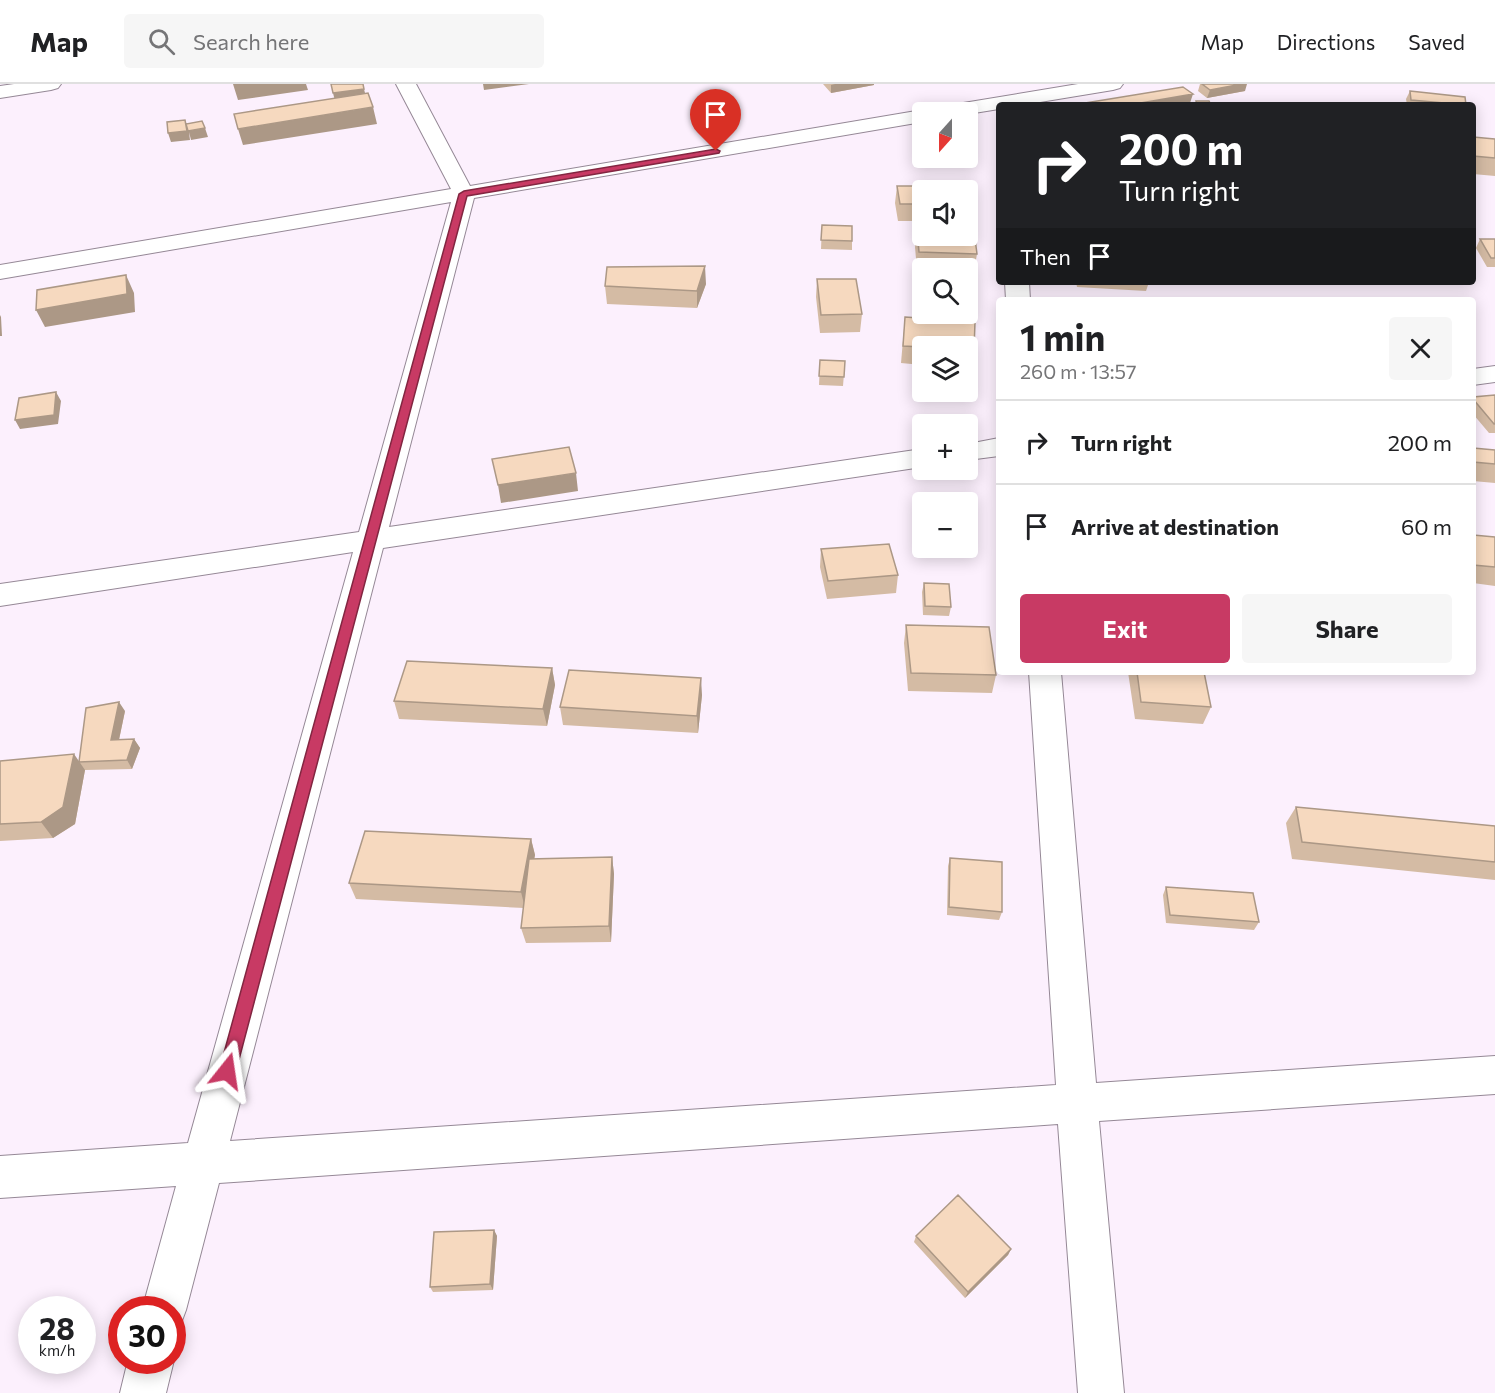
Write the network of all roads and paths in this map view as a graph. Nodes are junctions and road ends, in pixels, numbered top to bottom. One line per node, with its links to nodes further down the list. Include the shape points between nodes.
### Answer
1 (51, 84): 5 (street)
2 (406, 84): 11 (street)
3 (984, 84): 6 (street)
4 (1113, 84): 7 (street)
5 (0, 92)
6 (1002, 102)
7 (1015, 102)
8 (996, 105): 9 (street)
9 (978, 108)
10 (912, 118): 11 (street)
11 (464, 194): 12 (street); 18 (street)
12 (0, 273)
13 (1495, 374): 14 (street)
14 (1476, 377)
15 (996, 447): 16 (street)
16 (978, 450)
17 (912, 460): 18 (street)
18 (370, 540): 19 (street); 23 (street)
19 (0, 595)
20 (1045, 675): 22 (street)
21 (1495, 1076): 22 (street)
22 (1077, 1104): 23 (street); 28 (street)
23 (202, 1163): 24 (street); 25 (street)
24 (0, 1177)
25 (168, 1296)
26 (148, 1374): 27 (street)
27 (143, 1393)
28 (1101, 1393)

